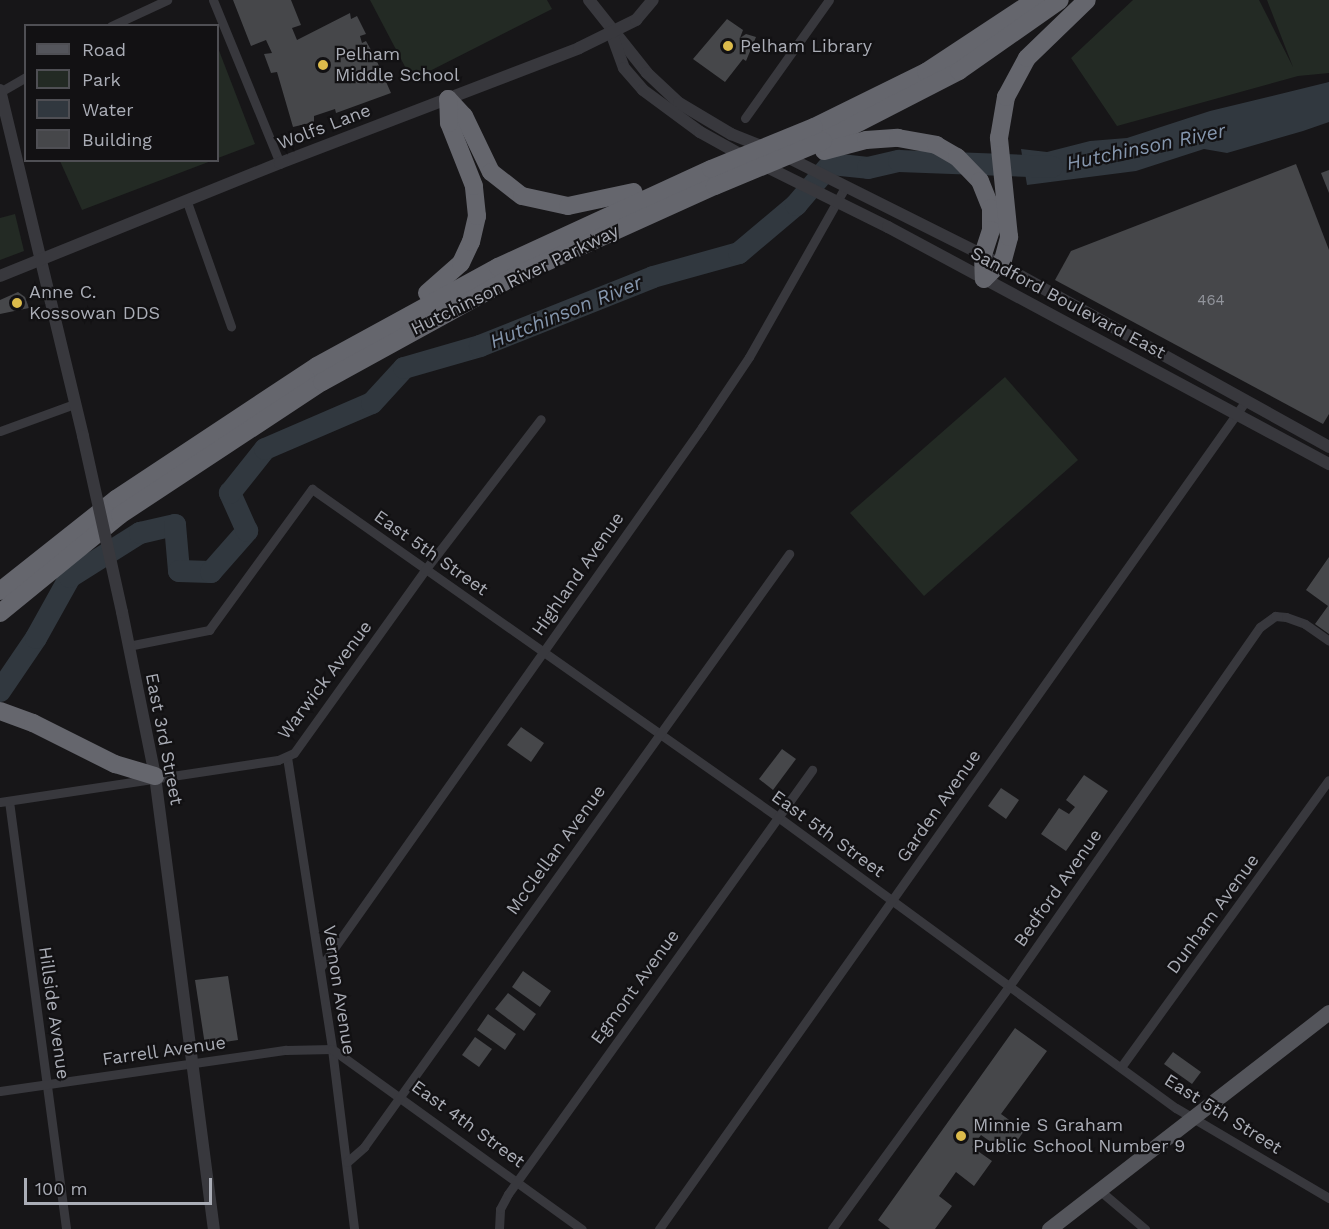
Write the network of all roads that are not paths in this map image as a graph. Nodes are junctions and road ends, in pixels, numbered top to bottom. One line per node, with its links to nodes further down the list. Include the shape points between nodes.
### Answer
1 (167, 0): 9 (street)
2 (213, 0): 16 (street)
3 (589, 0): 10 (street)
4 (653, 0): 10 (street, Wolfs Lane, via 636,20)
5 (829, 0): 14 (street)
6 (1035, 0): 15 (highway, Hutchinson River Parkway)
7 (1060, 0): 15 (highway, Hutchinson River Parkway, via 951,75)
8 (1087, 0): 22 (highway, via 1036,48 1017,73 1002,111)
9 (115, 24)
10 (611, 31): 13 (street, Wolfs Lane, via 579,48); 19 (street, Sandford Boulevard East, via 679,103 731,134 804,164); 20 (street, Sandford Boulevard East, via 624,68 666,110 723,147)
11 (24, 78): 12 (street)
12 (0, 91): 24 (street, East 3rd Street)
13 (448, 99): 16 (street, Wolfs Lane); 18 (highway, via 464,116 491,172 508,189 528,200 578,205); 29 (highway, via 449,123 475,193 473,236 464,259 450,277)
14 (745, 118)
15 (820, 140): 17 (highway, Hutchinson River Parkway, bridge); 17 (highway, bridge, via 766,175); 22 (highway, via 887,137 936,145 971,170)
16 (280, 163): 21 (street, Wolfs Lane)
17 (713, 178): 18 (highway, Hutchinson River Parkway); 40 (highway, Hutchinson River Parkway, via 513,276 322,382 120,515)
18 (686, 180): 29 (highway, Hutchinson River Parkway, via 544,244)
19 (842, 186): 20 (street, Highland Avenue); 23 (street, Sandford Boulevard East)
20 (833, 200): 27 (street, Sandford Boulevard East); 43 (street, Highland Avenue, via 749,357)
21 (187, 202): 24 (street, Wolfs Lane); 28 (street)
22 (1000, 208): 23 (highway); 25 (highway, via 1009,242)
23 (983, 255): 25 (street, Sandford Boulevard East); 27 (highway)
24 (40, 262): 26 (street, Wolfs Lane); 31 (street, East 3rd Street)
25 (1000, 266): 27 (highway); 30 (street, Sandford Boulevard East)
26 (0, 276)
27 (984, 279): 32 (street, Sandford Boulevard East)
28 (231, 326)
29 (380, 329): 39 (highway, Hutchinson River Parkway, via 177,456 80,526)
30 (1245, 402): 32 (street, Garden Avenue); 35 (street, Sandford Boulevard East)
31 (75, 404): 34 (street); 42 (street, East 3rd Street, bridge)
32 (1237, 414): 36 (street, Sandford Boulevard East); 52 (street, Garden Avenue)
33 (541, 419): 38 (street, Warwick Avenue)
34 (0, 431)
35 (1329, 447)
36 (1329, 464)
37 (789, 554): 45 (street, McClellan Avenue)
38 (425, 570): 42 (street, East 5th Street, via 312,489 209,630); 43 (street, East 5th Street); 46 (street, Warwick Avenue, via 306,739)
39 (0, 591)
40 (0, 613)
41 (1329, 641): 54 (street, Bedford Avenue, via 1305,624 1275,616 1267,619)
42 (128, 646): 48 (street, East 3rd Street)
43 (544, 650): 45 (street, East 5th Street); 53 (street, Highland Avenue)
44 (5, 712): 48 (highway, via 115,764)
45 (659, 735): 51 (street, East 5th Street); 61 (street, McClellan Avenue)
46 (287, 757): 48 (street, Warwick Avenue); 53 (street, Vernon Avenue)
47 (812, 770): 51 (street, Egmont Avenue)
48 (155, 776): 50 (street, Warwick Avenue); 57 (street, East 3rd Street)
49 (1329, 780): 58 (street, Dunham Avenue)
50 (4, 802): 59 (street, Hillside Avenue)
51 (778, 817): 52 (street, East 5th Street); 64 (street, Egmont Avenue)
52 (892, 901): 54 (street, East 5th Street); 72 (street, Garden Avenue)
53 (320, 968): 56 (street, Vernon Avenue)
54 (1010, 985): 58 (street, East 5th Street); 73 (street, Bedford Avenue)
55 (1329, 1012): 62 (main road)
56 (332, 1049): 57 (street, Farrell Avenue, via 297,1049); 61 (street, East 4th Street); 63 (street, Vernon Avenue)
57 (192, 1063): 59 (street, Farrell Avenue); 68 (street, East 3rd Street)
58 (1121, 1066): 62 (street, East 5th Street)
59 (47, 1084): 60 (street, Farrell Avenue); 67 (street, Hillside Avenue)
60 (0, 1091)
61 (401, 1096): 63 (street, McClellan Avenue, via 364,1147); 64 (street, East 4th Street)
62 (1192, 1119): 65 (main road); 66 (street, East 5th Street)
63 (347, 1162): 69 (street, Vernon Avenue)
64 (518, 1180): 70 (street, Egmont Avenue, via 500,1209); 71 (street, East 4th Street)
65 (1098, 1189): 74 (main road); 75 (street)
66 (1329, 1197)
67 (66, 1229)
68 (214, 1229)
69 (354, 1229)
70 (500, 1229)
71 (582, 1229)
72 (658, 1229)
73 (832, 1229)
74 (1049, 1229)
75 (1145, 1229)

